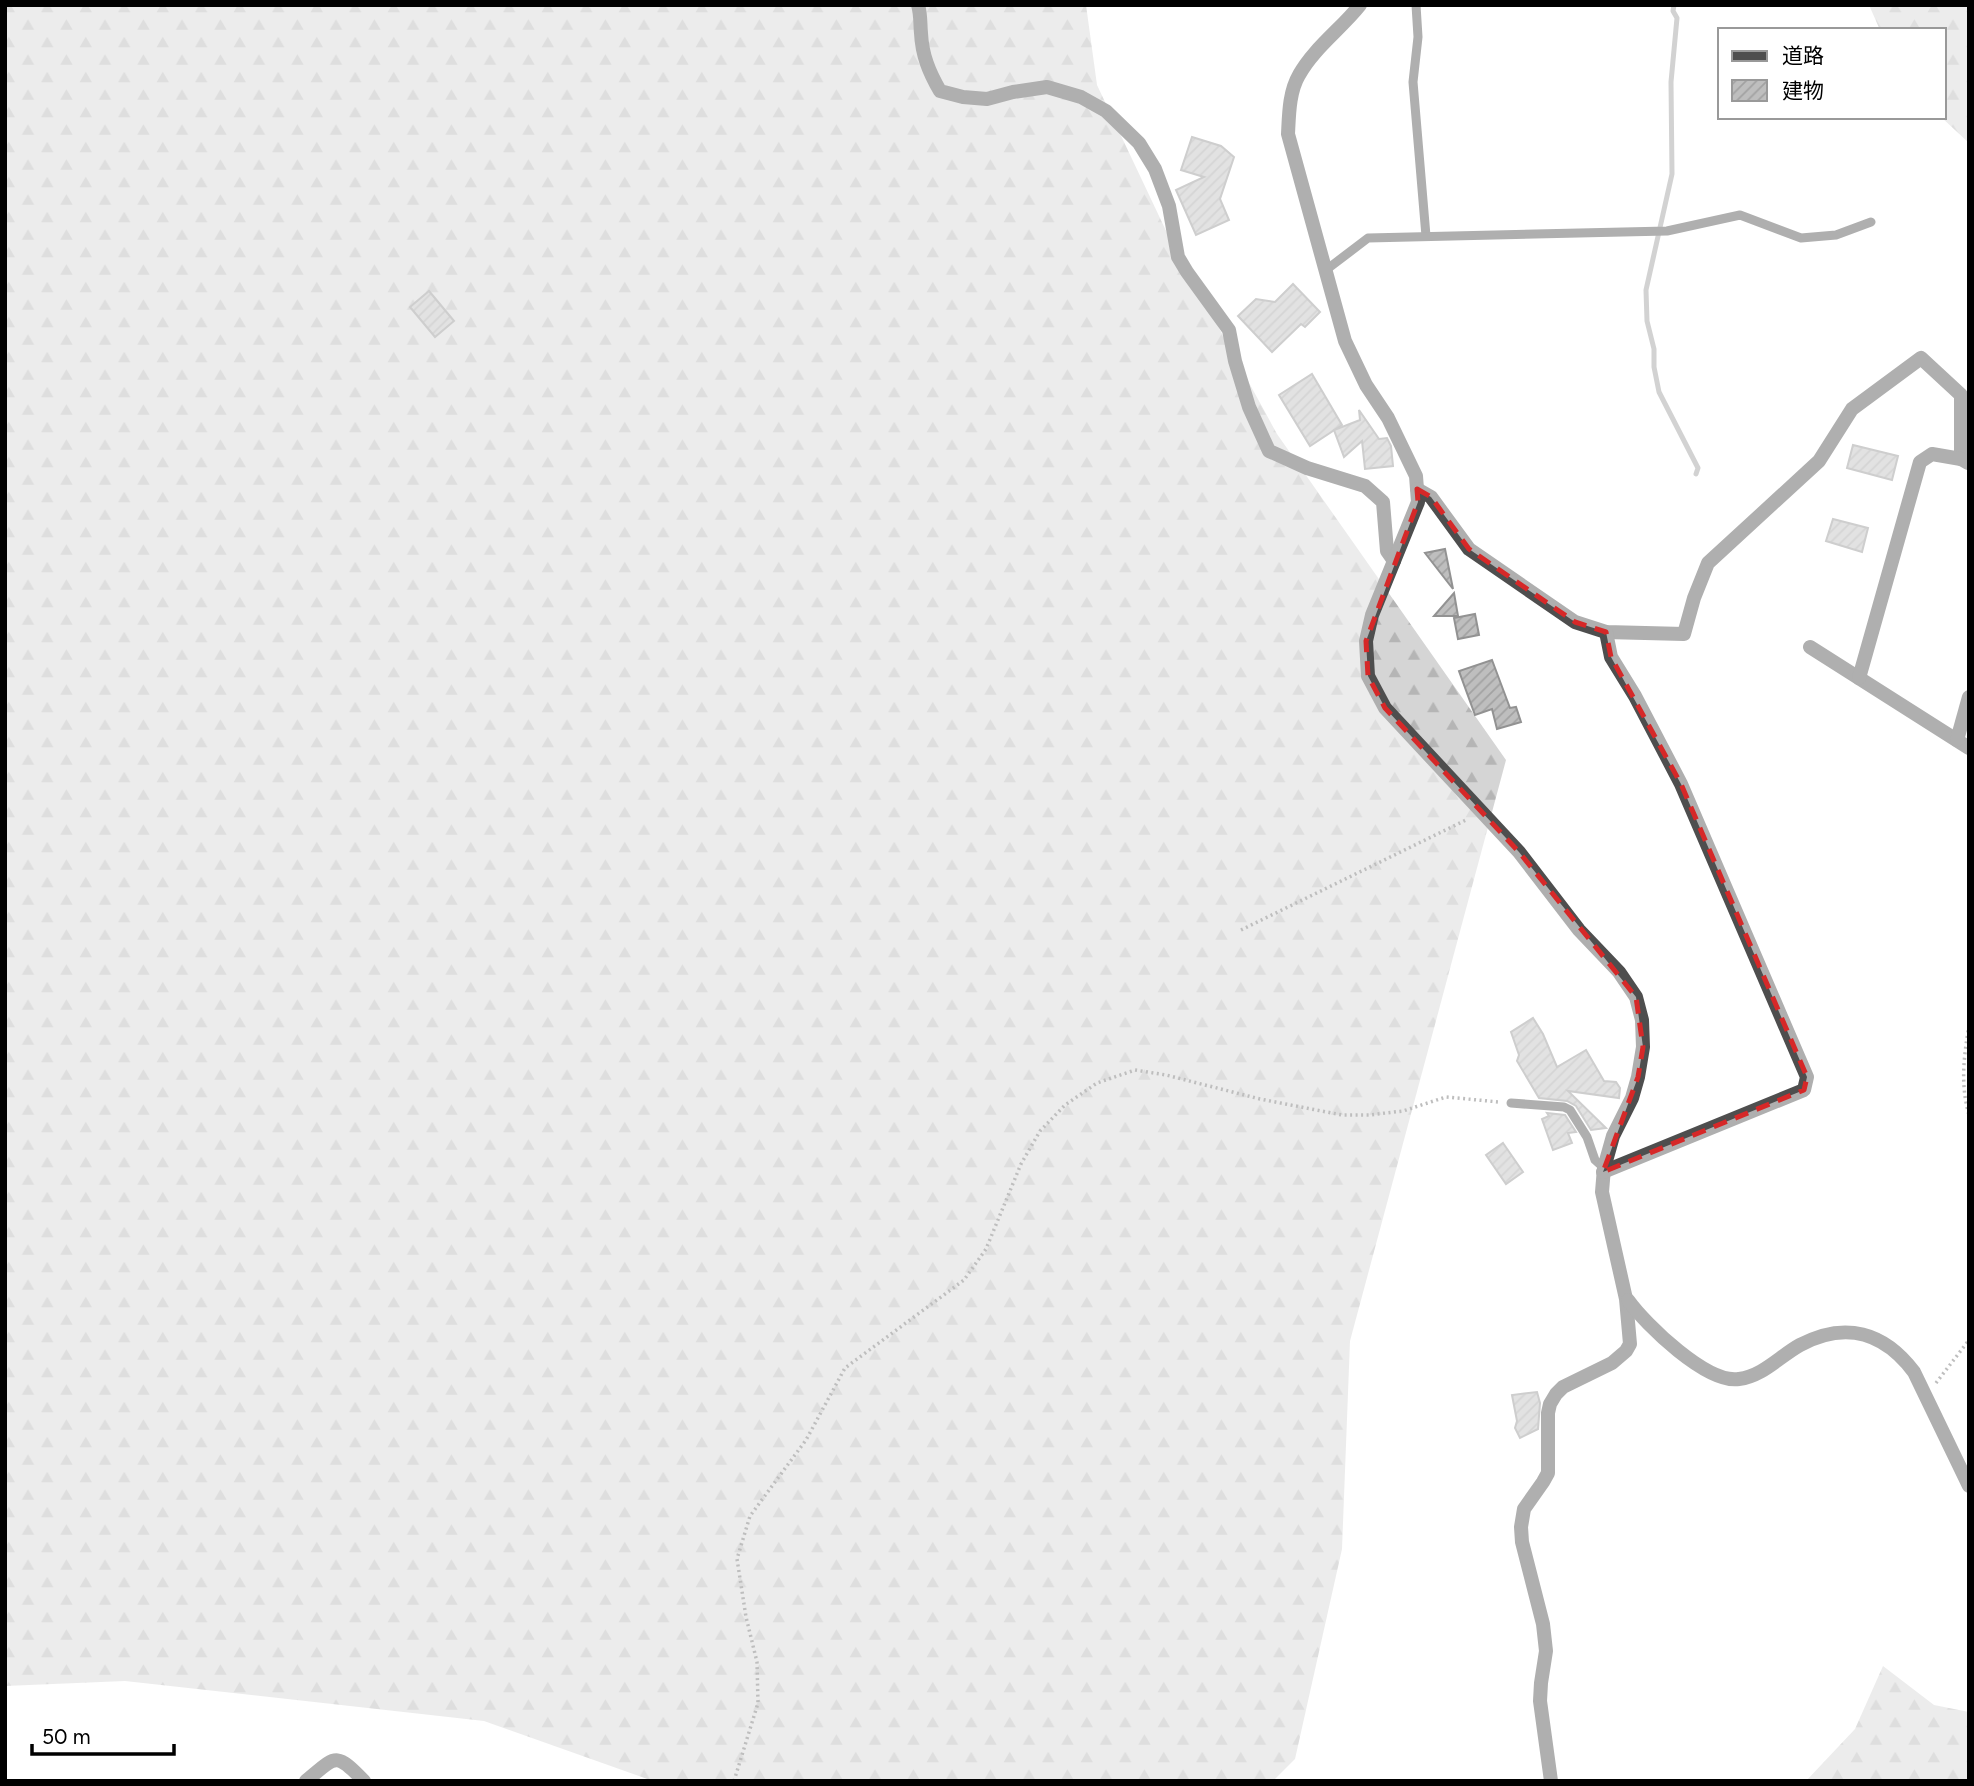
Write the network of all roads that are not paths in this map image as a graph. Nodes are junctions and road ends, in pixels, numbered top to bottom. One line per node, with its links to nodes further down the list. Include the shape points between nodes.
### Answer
1 (918, 5): 9 (street, via 927,69 940,91 987,99 1047,87 1081,97 1106,111 1139,143 1169,206 1178,257 1229,330 1249,407 1269,451 1365,486 1383,502 1387,551)
2 (1360, 5): 6 (street, via 1298,76 1289,105 1288,134)
3 (1416, 5): 5 (lane, via 1413,82)
4 (1871, 222): 5 (lane, via 1836,235 1801,238 1740,215 1667,231)
5 (1426, 236): 6 (lane, via 1368,238)
6 (1326, 270): 8 (street, via 1346,341 1416,476)
7 (1965, 461): 10 (street, via 1961,395 1921,358 1852,408 1819,461 1708,563 1684,634); 12 (street, via 1931,454 1920,463)
8 (1417, 489): 9 (street, via 1418,502); 10 (street, via 1431,497 1469,549 1575,622)
9 (1394, 561): 16 (street, via 1366,641 1368,676 1385,708 1519,852 1636,997 1643,1047 1638,1077)
10 (1606, 632): 16 (street, via 1611,657 1681,785 1807,1077 1804,1090)
11 (1810, 647): 12 (street)
12 (1859, 678): 14 (street)
13 (1969, 697): 14 (street)
14 (1963, 744)
15 (1511, 1103): 16 (lane, via 1570,1110)
16 (1603, 1170): 17 (street, via 1602,1192)
17 (1626, 1299): 18 (street, via 1654,1330 1721,1377 1751,1376 1800,1345 1832,1334 1871,1337 1893,1348 1914,1372); 21 (street, via 1630,1344 1626,1351 1563,1387 1550,1404 1548,1472 1522,1518 1522,1542 1546,1651 1540,1701)
18 (1969, 1486)
19 (306, 1781): 20 (street, via 337,1760 347,1763)
20 (364, 1781)
21 (1551, 1781)

